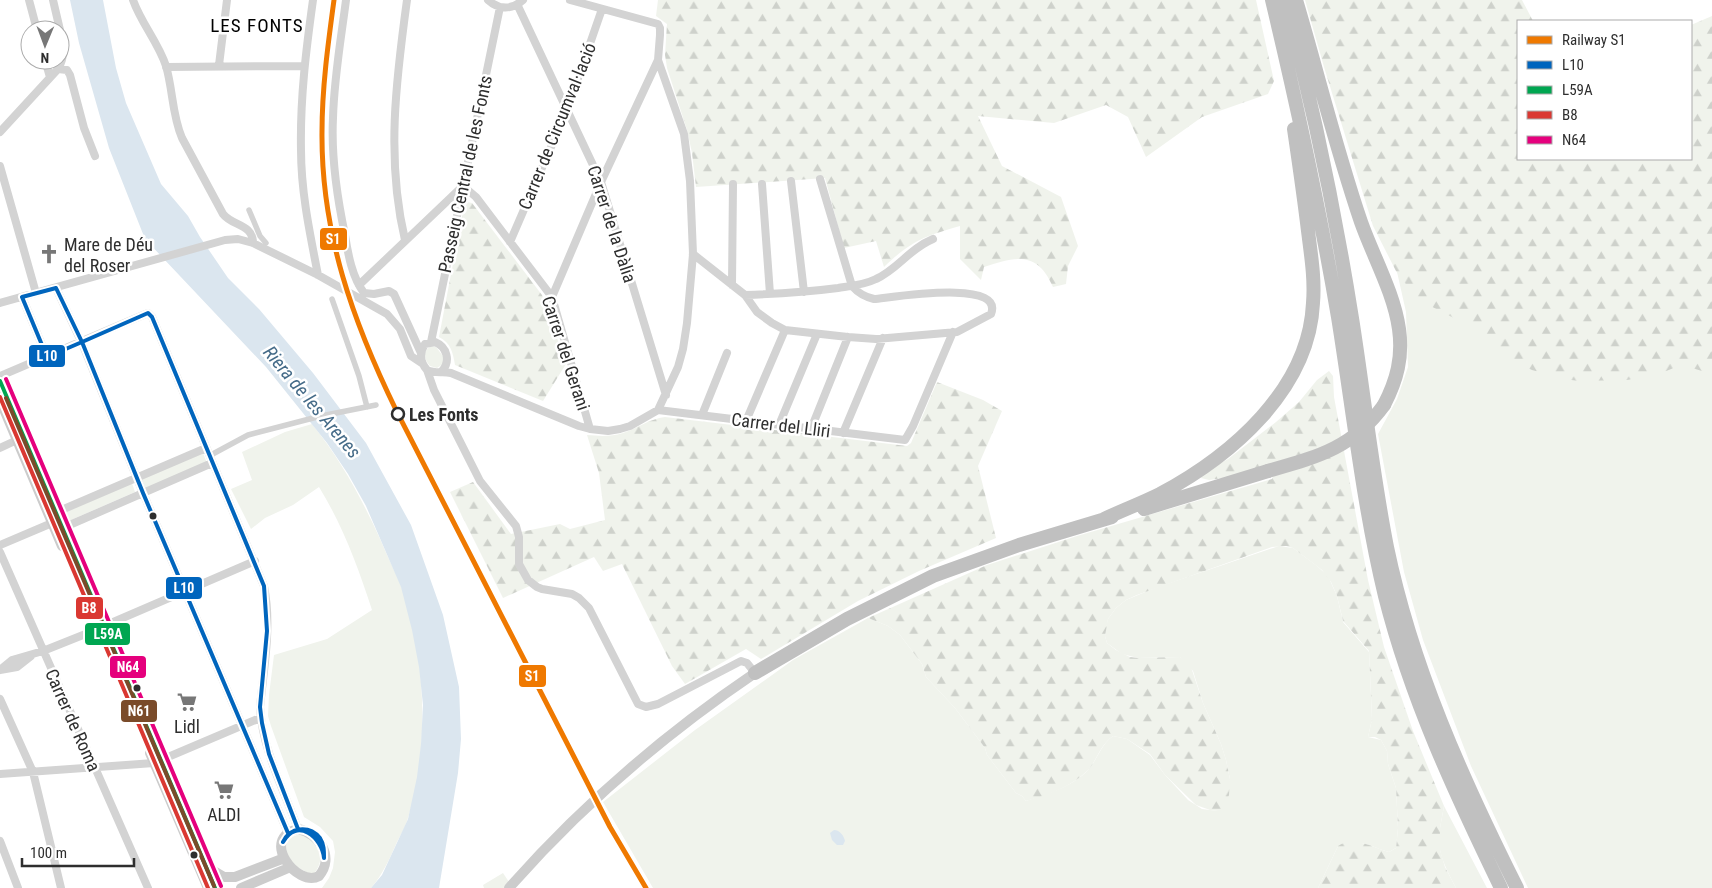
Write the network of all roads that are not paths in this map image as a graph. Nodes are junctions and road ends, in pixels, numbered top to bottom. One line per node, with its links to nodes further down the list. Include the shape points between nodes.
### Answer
1 (29, 0): 16 (street)
2 (53, 0): 17 (street)
3 (133, 0): 22 (street)
4 (227, 0): 20 (street)
5 (313, 0): 21 (street)
6 (346, 0): 45 (street, via 335,87 334,162 347,248)
7 (407, 0): 39 (street, via 395,94 394,130 395,172)
8 (488, 0): 14 (street)
9 (570, 0): 15 (street)
10 (1272, 0): 18 (highway)
11 (1286, 0): 120 (highway, via 1334,219 1388,547 1399,592 1428,692 1482,819)
12 (1296, 0): 87 (highway, bridge, via 1353,198 1396,315 1400,343 1398,370 1384,405 1348,441 1319,455)
13 (520, 2): 14 (street, via 508,8); 27 (street, Carrer de la Dàlia)
14 (500, 7): 36 (street, Passeig Central de les Fonts)
15 (602, 9): 19 (street, via 658,24); 27 (street, Carrer de Circumval·lació)
16 (34, 20)
17 (58, 20)
18 (1280, 35): 87 (highway, via 1314,286 1314,305 1303,350 1283,390 1251,428 1228,448 1179,483); 119 (highway, via 1321,222 1385,596 1433,742)
19 (658, 60): 33 (street); 43 (street, via 684,134)
20 (219, 65): 21 (street); 22 (street)
21 (304, 66): 44 (street, via 300,151 304,198)
22 (166, 67): 41 (street, via 182,138 222,214 248,229)
23 (48, 70): 26 (street)
24 (58, 70): 26 (street)
25 (67, 70): 29 (street)
26 (50, 77): 28 (street)
27 (567, 110): 33 (street, Carrer de la Dàlia); 40 (street, Carrer de Circumval·lació)
28 (0, 132)
29 (95, 156)
30 (0, 166): 50 (street)
31 (820, 178): 47 (street)
32 (791, 181): 49 (street)
33 (601, 182): 54 (street); 71 (street, Carrer de la Dàlia)
34 (733, 184): 46 (street)
35 (762, 184): 51 (street)
36 (463, 186): 39 (street); 40 (street, Carrer del Gerani); 62 (street, Passeig Central de les Fonts)
37 (248, 210): 42 (street)
38 (933, 239): 47 (street, via 910,252 887,273)
39 (405, 240): 45 (street)
40 (510, 242): 54 (street, Carrer del Gerani)
41 (253, 243): 44 (street); 48 (street, via 238,238 225,240)
42 (266, 243)
43 (693, 254): 46 (street); 71 (street, via 683,349)
44 (318, 275): 67 (street, via 387,314 400,329 412,356)
45 (359, 285): 64 (street, via 369,295 394,294)
46 (732, 285): 52 (street)
47 (852, 286): 49 (street); 58 (street, via 860,294 874,299 951,292 976,295 990,302 991,314)
48 (56, 288): 50 (street); 63 (street)
49 (804, 292): 51 (street)
50 (36, 293): 53 (street)
51 (770, 294): 52 (street)
52 (745, 295): 57 (street, via 757,312)
53 (22, 297): 56 (street); 66 (street)
54 (552, 297): 79 (street, Carrer del Gerani)
55 (332, 299): 74 (street, via 359,376)
56 (0, 303)
57 (785, 330): 59 (street); 77 (street)
58 (953, 332): 61 (street); 81 (street, Carrer del Lliri, via 905,440)
59 (817, 334): 60 (street); 78 (street)
60 (848, 338): 61 (street); 80 (street)
61 (884, 338): 81 (street)
62 (431, 342): 64 (street, via 425,344); 68 (street, via 442,345 447,355)
63 (82, 343): 66 (street); 84 (street, via 148,313); 85 (street)
64 (421, 353): 67 (street)
65 (727, 353): 76 (street)
66 (47, 357): 69 (street)
67 (425, 367): 68 (street, via 435,372); 96 (street, via 480,481 516,526 519,564 528,580 536,587 572,594 589,608 635,700 642,706 658,704 742,661)
68 (442, 371): 79 (street)
69 (0, 376)
70 (0, 381): 88 (main road)
71 (666, 395): 75 (street)
72 (0, 400): 82 (main road)
73 (376, 405): 74 (street)
74 (365, 408): 84 (street, via 248,435)
75 (658, 410): 76 (street, Carrer del Lliri); 79 (street, via 620,429)
76 (702, 416): 77 (street, Carrer del Lliri)
77 (746, 421): 78 (street, Carrer del Lliri)
78 (779, 425): 80 (street, Carrer del Lliri)
79 (590, 428)
80 (811, 429): 81 (street, Carrer del Lliri)
81 (844, 433)
82 (17, 440): 83 (street); 88 (main road)
83 (0, 448)
84 (209, 456): 85 (street); 86 (street); 91 (street)
85 (137, 478): 86 (street); 88 (street)
86 (143, 494): 88 (street); 92 (street)
87 (1104, 519): 96 (highway, via 933,576 847,619)
88 (55, 522): 89 (street); 93 (main road)
89 (0, 545)
90 (0, 552): 94 (street, Carrer de Roma)
91 (255, 561): 92 (street); 98 (street, via 264,586 268,620)
92 (184, 591): 93 (street); 99 (street)
93 (101, 627): 94 (street); 100 (main road)
94 (43, 651): 95 (street, via 17,667); 101 (street, Carrer de Roma)
95 (0, 670)
96 (755, 673): 118 (main road, via 647,753 588,807)
97 (0, 699): 102 (street)
98 (260, 718): 99 (street); 104 (street)
99 (242, 726): 100 (street); 104 (street)
100 (157, 762): 101 (street); 107 (main road); 114 (main road)
101 (94, 767): 102 (street); 113 (street, Carrer de Roma)
102 (33, 772): 103 (street); 112 (street)
103 (0, 774)
104 (293, 831): 106 (main road, via 283,842); 109 (main road, via 310,833 323,848 325,863)
105 (0, 841): 111 (street)
106 (282, 859): 107 (main road, via 235,877 224,877); 108 (main road)
107 (206, 867): 115 (main road)
108 (286, 869): 110 (main road); 116 (main road)
109 (319, 876): 110 (main road); 117 (main road)
110 (303, 884)
111 (18, 888)
112 (61, 888)
113 (148, 888)
114 (208, 888)
115 (215, 888)
116 (241, 888)
117 (316, 888)
118 (509, 888)
119 (1502, 888)
120 (1516, 888)

